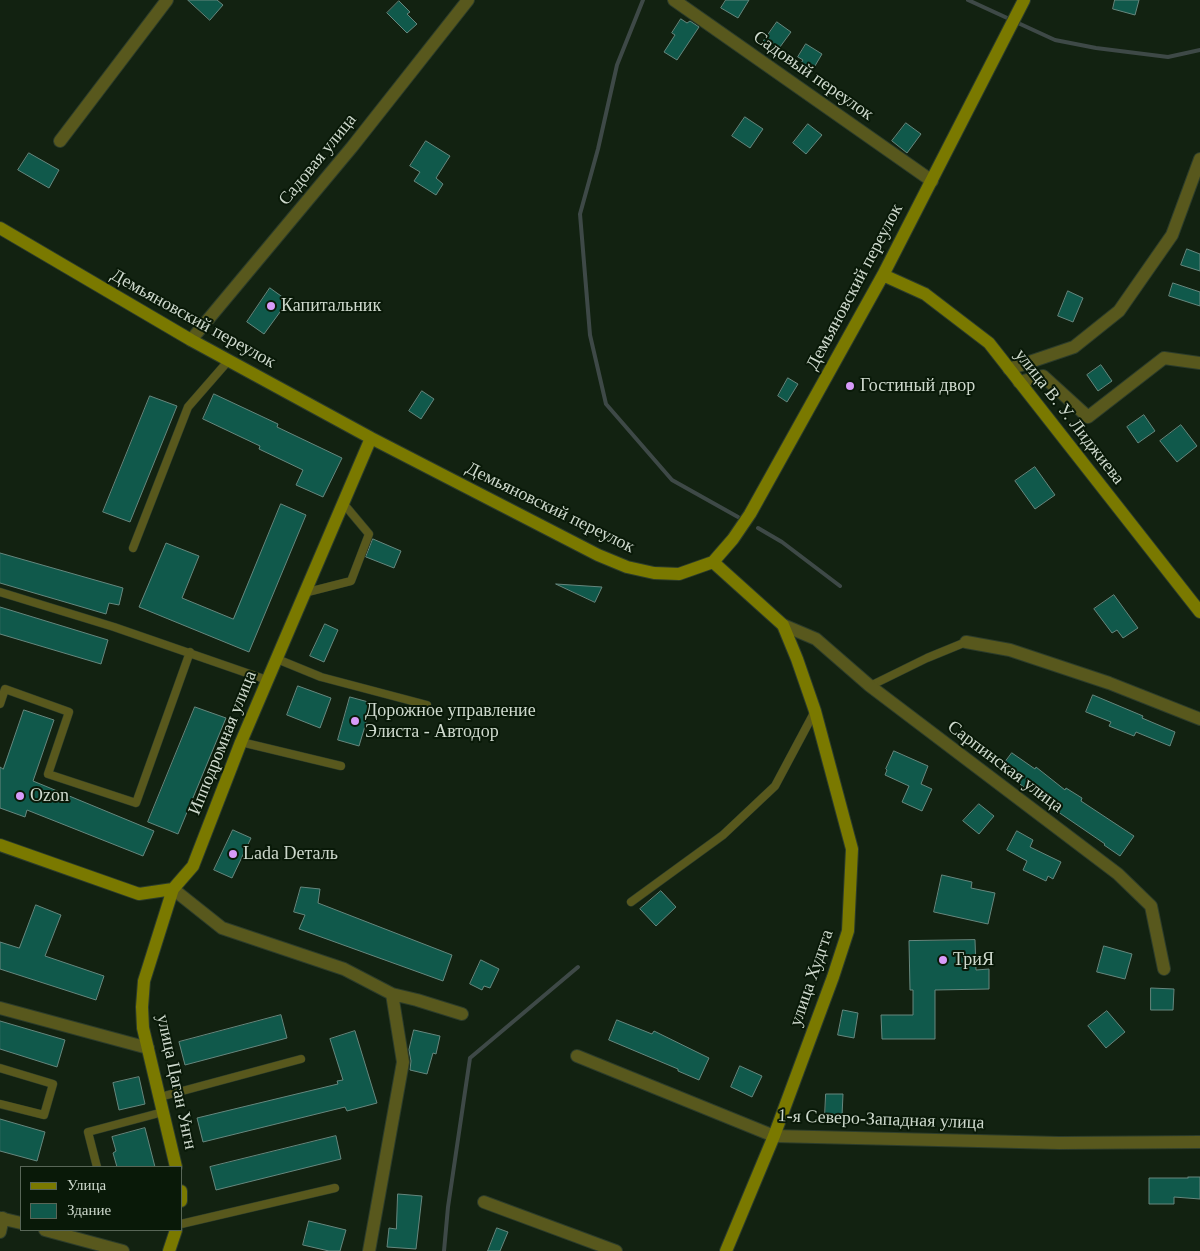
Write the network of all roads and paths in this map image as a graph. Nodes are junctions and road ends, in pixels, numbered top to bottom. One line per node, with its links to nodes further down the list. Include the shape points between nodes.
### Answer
1 (167, 0): 5 (street)
2 (468, 0): 10 (street, Садовая улица, via 352,147)
3 (674, 0): 7 (street, Садовый переулок)
4 (1024, 0): 7 (street, Демьяновский переулок)
5 (60, 141)
6 (1200, 159): 13 (street, via 1172,235 1119,310 1074,347)
7 (932, 181): 9 (street, Демьяновский переулок)
8 (2, 232): 10 (street, Демьяновский переулок)
9 (883, 275): 13 (street, улица В. У. Лиджиева, via 925,294 989,343); 18 (street, Демьяновский переулок, via 750,514)
10 (191, 340): 11 (street, Демьяновский переулок)
11 (229, 360): 15 (street, Демьяновский переулок); 17 (lane, via 188,407)
12 (1200, 363): 14 (street, via 1164,358 1088,418 1043,376)
13 (1009, 369): 14 (street, улица В. У. Лиджиева)
14 (1019, 382): 21 (street, улица В. У. Лиджиева)
15 (371, 438): 16 (street, Ипподромная улица); 18 (street, Демьяновский переулок, via 627,568 679,574)
16 (343, 503): 20 (street, Ипподромная улица); 20 (lane, via 369,534 351,581)
17 (133, 548)
18 (713, 562): 22 (street, улица Худгта)
19 (0, 592): 24 (lane)
20 (304, 593): 25 (street, Ипподромная улица)
21 (1200, 612)
22 (782, 625): 27 (street, Сарпинская улица, via 816,639); 30 (street, улица Худгта)
23 (966, 642): 27 (lane); 31 (street, via 1010,650 1109,683)
24 (190, 652): 26 (lane); 28 (lane, via 136,803 48,774 69,712 6,689)
25 (277, 658): 26 (street, Ипподромная улица); 29 (lane, via 321,677)
26 (267, 680): 32 (street, Ипподромная улица)
27 (870, 686): 37 (street, Сарпинская улица, via 1118,874 1151,906)
28 (0, 704)
29 (427, 705)
30 (815, 711): 36 (lane, via 775,786 723,835); 48 (street, улица Худгта, via 852,849 848,931)
31 (1200, 719)
32 (241, 742): 33 (lane); 35 (street, Ипподромная улица, via 193,866)
33 (341, 766)
34 (0, 845): 35 (street, via 139,894)
35 (173, 889): 38 (street, via 222,928 344,969); 41 (street, улица Цаган Унгн, via 144,981 143,1028)
36 (631, 902)
37 (1164, 969)
38 (392, 994): 40 (street); 62 (street, via 403,1062)
39 (0, 1008): 41 (street)
40 (462, 1014)
41 (148, 1048): 45 (street, улица Цаган Унгн)
42 (577, 1056): 48 (street, 1-я Северо-Западная улица)
43 (301, 1059): 45 (lane)
44 (0, 1068): 46 (lane, via 53,1084 44,1116)
45 (160, 1097): 47 (street, улица Цаган Унгн)
46 (0, 1104)
47 (163, 1112): 50 (lane, via 88,1132); 51 (street, улица Цаган Унгн)
48 (774, 1136): 49 (street, 1-я Северо-Западная улица, via 1059,1143); 64 (street, улица Худгта)
49 (1200, 1142)
50 (97, 1166)
51 (176, 1166)
52 (335, 1188): 56 (lane)
53 (484, 1202): 63 (street)
54 (2, 1218): 55 (street); 59 (street)
55 (20, 1223)
56 (182, 1224)
57 (49, 1231): 61 (street)
58 (176, 1231): 60 (street)
59 (0, 1232)
60 (173, 1250)
61 (123, 1251)
62 (369, 1251)
63 (616, 1251)
64 (726, 1251)

